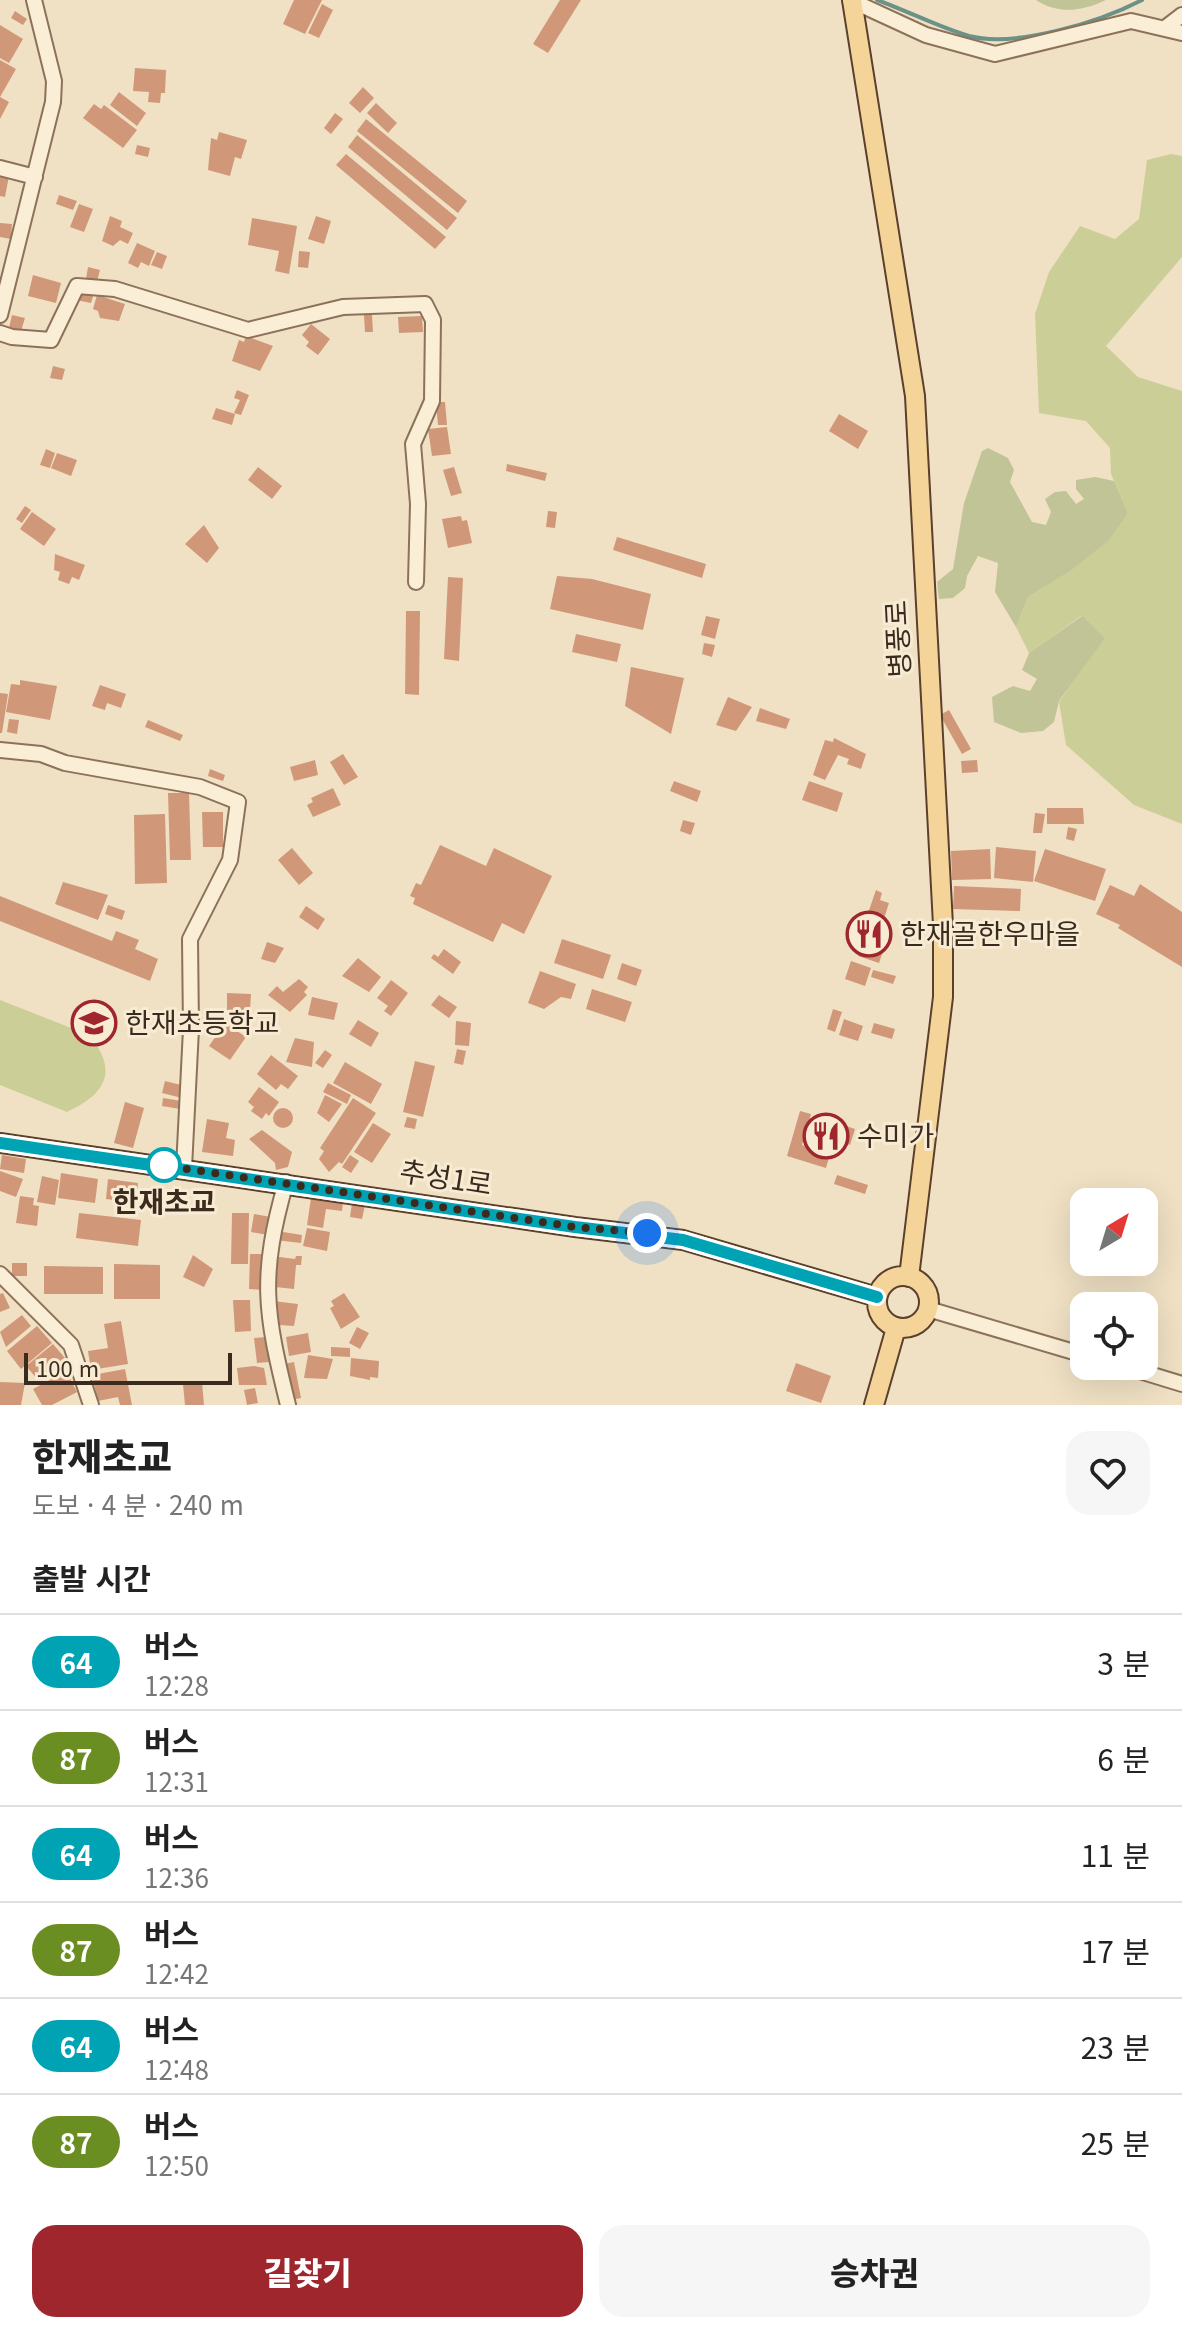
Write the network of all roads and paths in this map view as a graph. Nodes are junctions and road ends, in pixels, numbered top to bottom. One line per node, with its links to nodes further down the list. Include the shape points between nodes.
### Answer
1 (34, 0): 7 (street, via 54,81)
2 (852, 0): 4 (street, via 926,35 995,54 1131,21); 16 (main road, 병풍로, via 915,396 943,925 943,997)
3 (1182, 15): 4 (street)
4 (1165, 28): 5 (street)
5 (1182, 33)
6 (0, 168): 7 (street)
7 (35, 177): 8 (street)
8 (0, 315)
9 (0, 333): 10 (street, via 51,340 77,286 115,289 248,330 343,307 425,304 433,320 432,401 413,444)
10 (416, 582)
11 (0, 750): 13 (street, via 200,787 238,802 230,860 190,939)
12 (0, 1143): 13 (main road, 추성1로)
13 (184, 1168): 14 (main road, 추성1로)
14 (286, 1182): 17 (main road, 추성1로, via 683,1240); 24 (street, via 268,1252 266,1287 270,1331)
15 (0, 1274): 23 (street, via 71,1345)
16 (909, 1277): 17 (main road, via 888,1281); 18 (main road, via 925,1290)
17 (877, 1297): 19 (main road, via 882,1318)
18 (928, 1309): 19 (main road, via 913,1326); 20 (street)
19 (896, 1328): 25 (main road)
20 (1070, 1351)
21 (1158, 1377): 22 (street)
22 (1182, 1384)
23 (91, 1405)
24 (288, 1405)
25 (874, 1405)

